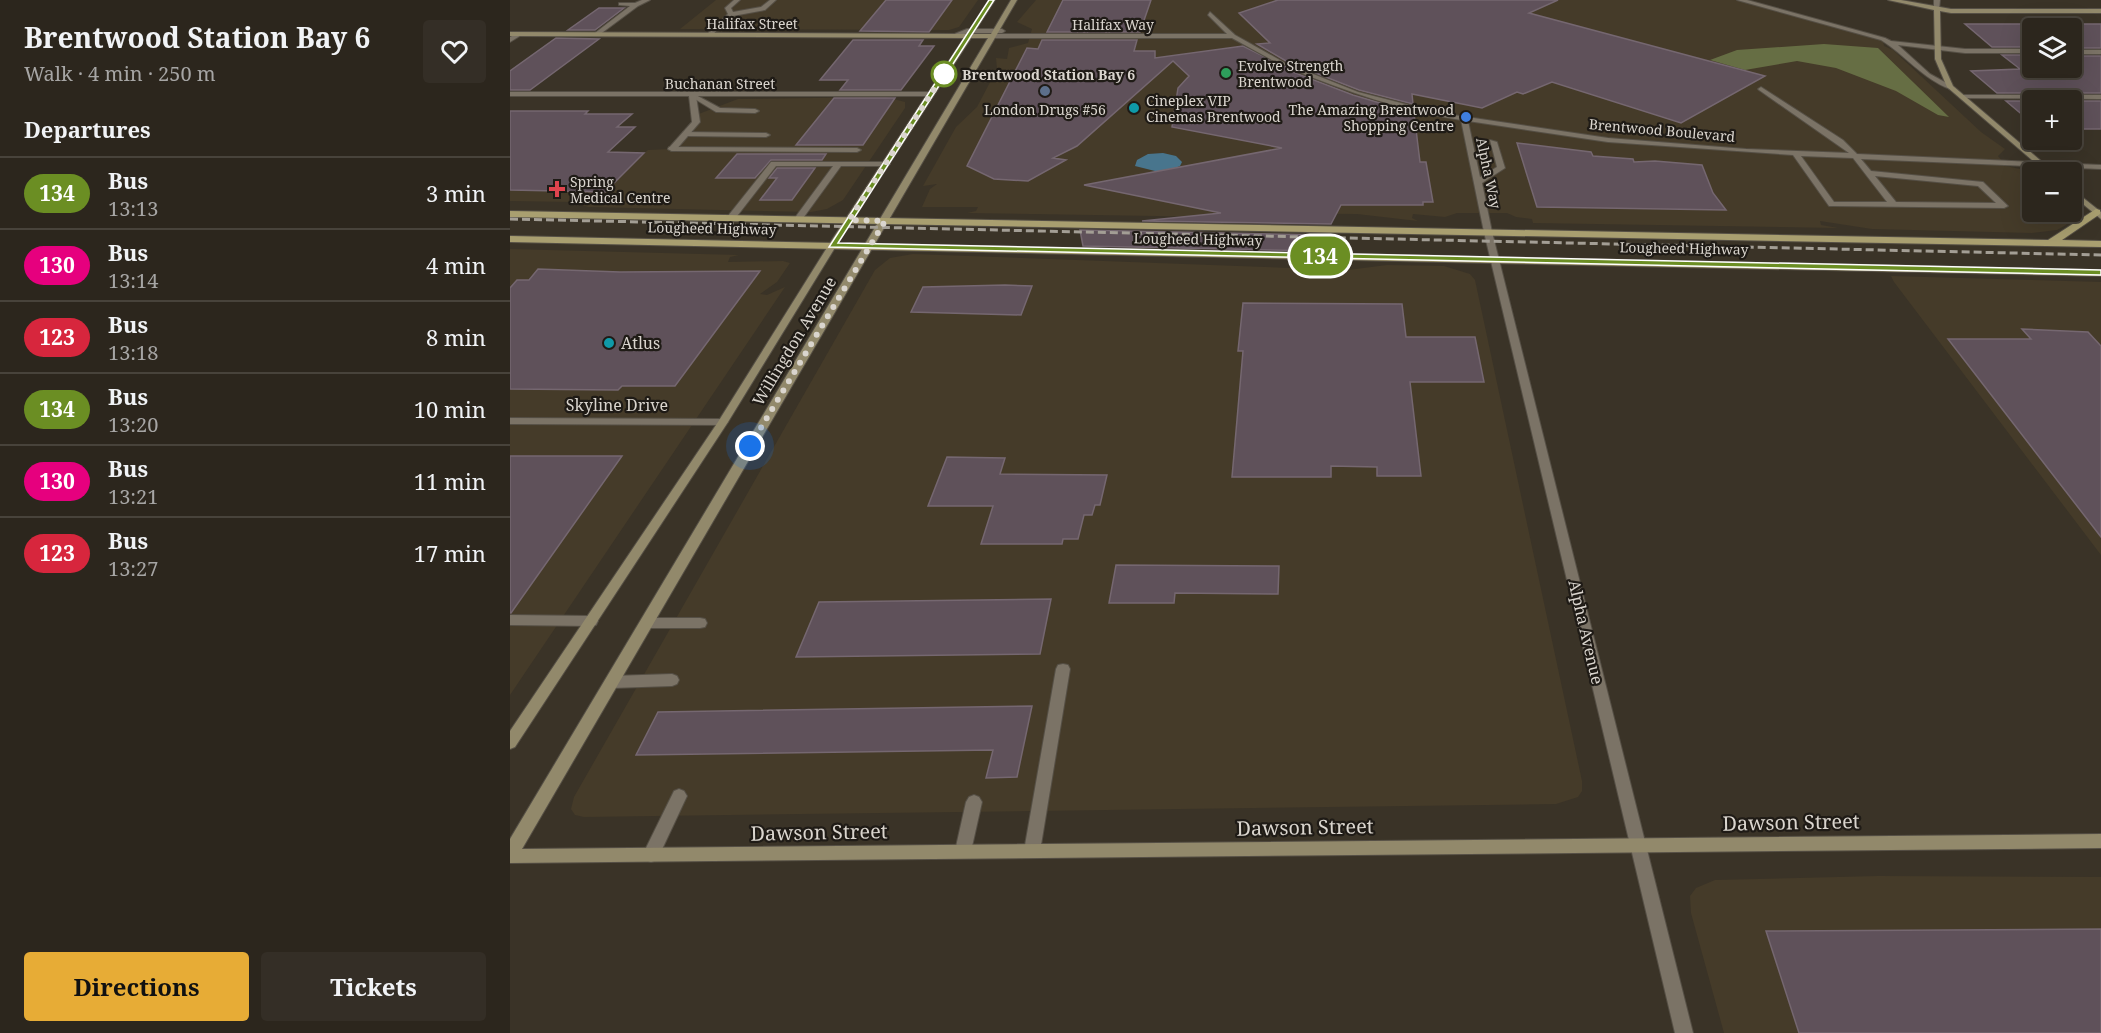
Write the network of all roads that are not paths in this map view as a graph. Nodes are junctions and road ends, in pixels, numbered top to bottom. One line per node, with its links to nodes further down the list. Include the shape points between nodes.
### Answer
1 (626, 0): 10 (street, via 621,4)
2 (647, 0): 10 (street)
3 (737, 0): 14 (street, via 728,8)
4 (773, 0): 14 (street, via 763,9)
5 (992, 0): 16 (main road, Willingdon Avenue)
6 (1014, 0): 17 (main road, Willingdon Avenue)
7 (1740, 0): 25 (street, via 1856,29)
8 (1891, 0): 11 (main road)
9 (1937, 0): 11 (street)
10 (636, 5): 20 (street)
11 (1937, 9): 12 (main road); 27 (main road)
12 (2101, 11)
13 (1210, 14): 23 (street)
14 (731, 15): 21 (street)
15 (1153, 28): 17 (street)
16 (970, 33): 17 (main road, Halifax Street); 21 (main road, Halifax Street); 36 (main road, Willingdon Avenue)
17 (995, 33): 22 (street, Halifax Way); 63 (main road, Willingdon Avenue)
18 (510, 34): 19 (main road, Halifax Street)
19 (520, 34): 20 (main road, Halifax Street); 24 (street)
20 (597, 34): 21 (main road, Halifax Street)
21 (710, 34)
22 (1062, 36): 23 (street, Halifax Way); 26 (street, via 1081,44)
23 (1233, 36): 31 (street)
24 (510, 40)
25 (1891, 42): 27 (street); 33 (street, via 1928,75)
26 (1144, 44)
27 (1938, 48): 28 (street); 33 (main road, via 1941,69)
28 (2022, 51)
29 (2082, 52): 30 (street)
30 (2101, 52)
31 (1283, 64)
32 (1293, 68): 41 (street, Brentwood Boulevard, via 1356,93)
33 (1950, 87): 38 (main road)
34 (1761, 89): 47 (street, via 1840,142)
35 (510, 94): 37 (street, Buchanan Street)
36 (930, 94): 37 (street, Buchanan Street); 51 (main road, Willingdon Avenue)
37 (692, 95): 40 (street, via 719,110); 42 (street, via 696,122)
38 (1961, 96): 39 (street); 49 (main road)
39 (2101, 97)
40 (755, 111)
41 (1464, 119): 46 (street, Brentwood Boulevard, via 1608,140); 55 (street, Alpha Way)
42 (686, 134): 43 (street); 45 (street, via 672,149)
43 (766, 135)
44 (1493, 142): 55 (street, via 1501,168)
45 (857, 150)
46 (1795, 153): 47 (street, Brentwood Boulevard); 57 (street, via 1832,204)
47 (1855, 157): 49 (street, Brentwood Boulevard); 54 (street)
48 (2101, 159): 49 (street)
49 (2036, 162)
50 (839, 164): 51 (street); 60 (street, via 774,164); 61 (street)
51 (886, 164): 62 (main road, Willingdon Avenue)
52 (2082, 165): 53 (street)
53 (2101, 166)
54 (1869, 173): 57 (street); 57 (street, via 1980,184 2004,206)
55 (1478, 182): 64 (street, Alpha Way)
56 (2082, 200): 59 (main road)
57 (1893, 204)
58 (510, 214): 60 (main road, Lougheed Highway)
59 (2099, 214): 66 (main road)
60 (730, 218): 61 (main road, Lougheed Highway)
61 (798, 219): 62 (main road, Lougheed Highway)
62 (849, 220): 63 (main road, Lougheed Highway); 68 (main road, Willingdon Avenue)
63 (885, 221): 64 (main road, Lougheed Highway); 69 (main road, Willingdon Avenue)
64 (1488, 232): 66 (main road, Lougheed Highway); 70 (street, Alpha Avenue)
65 (510, 239): 68 (main road, Lougheed Highway)
66 (2052, 243): 67 (main road, Lougheed Highway)
67 (2101, 244)
68 (832, 246): 69 (main road, Lougheed Highway); 73 (main road, Willingdon Avenue)
69 (870, 246): 70 (main road, Lougheed Highway); 76 (main road, Willingdon Avenue)
70 (1494, 259): 71 (main road, Lougheed Highway); 85 (street, Alpha Avenue)
71 (2101, 273)
72 (510, 420): 73 (street, Skyline Drive)
73 (723, 422): 75 (main road, Willingdon Avenue)
74 (510, 620): 75 (street)
75 (591, 621): 81 (main road, Willingdon Avenue)
76 (647, 623): 77 (street); 80 (main road, Willingdon Avenue)
77 (700, 623)
78 (1063, 669): 87 (street)
79 (672, 680): 80 (street)
80 (612, 682): 88 (main road, Willingdon Avenue)
81 (510, 743)
82 (679, 796): 89 (street)
83 (974, 802): 86 (street)
84 (2101, 841): 85 (main road, Dawson Street)
85 (1637, 844): 87 (main road, Dawson Street); 90 (street, Alpha Avenue)
86 (963, 851): 87 (main road, Dawson Street); 89 (main road, Dawson Street)
87 (1032, 851)
88 (510, 855): 89 (main road, Dawson Street)
89 (651, 855)
90 (1684, 1033)

